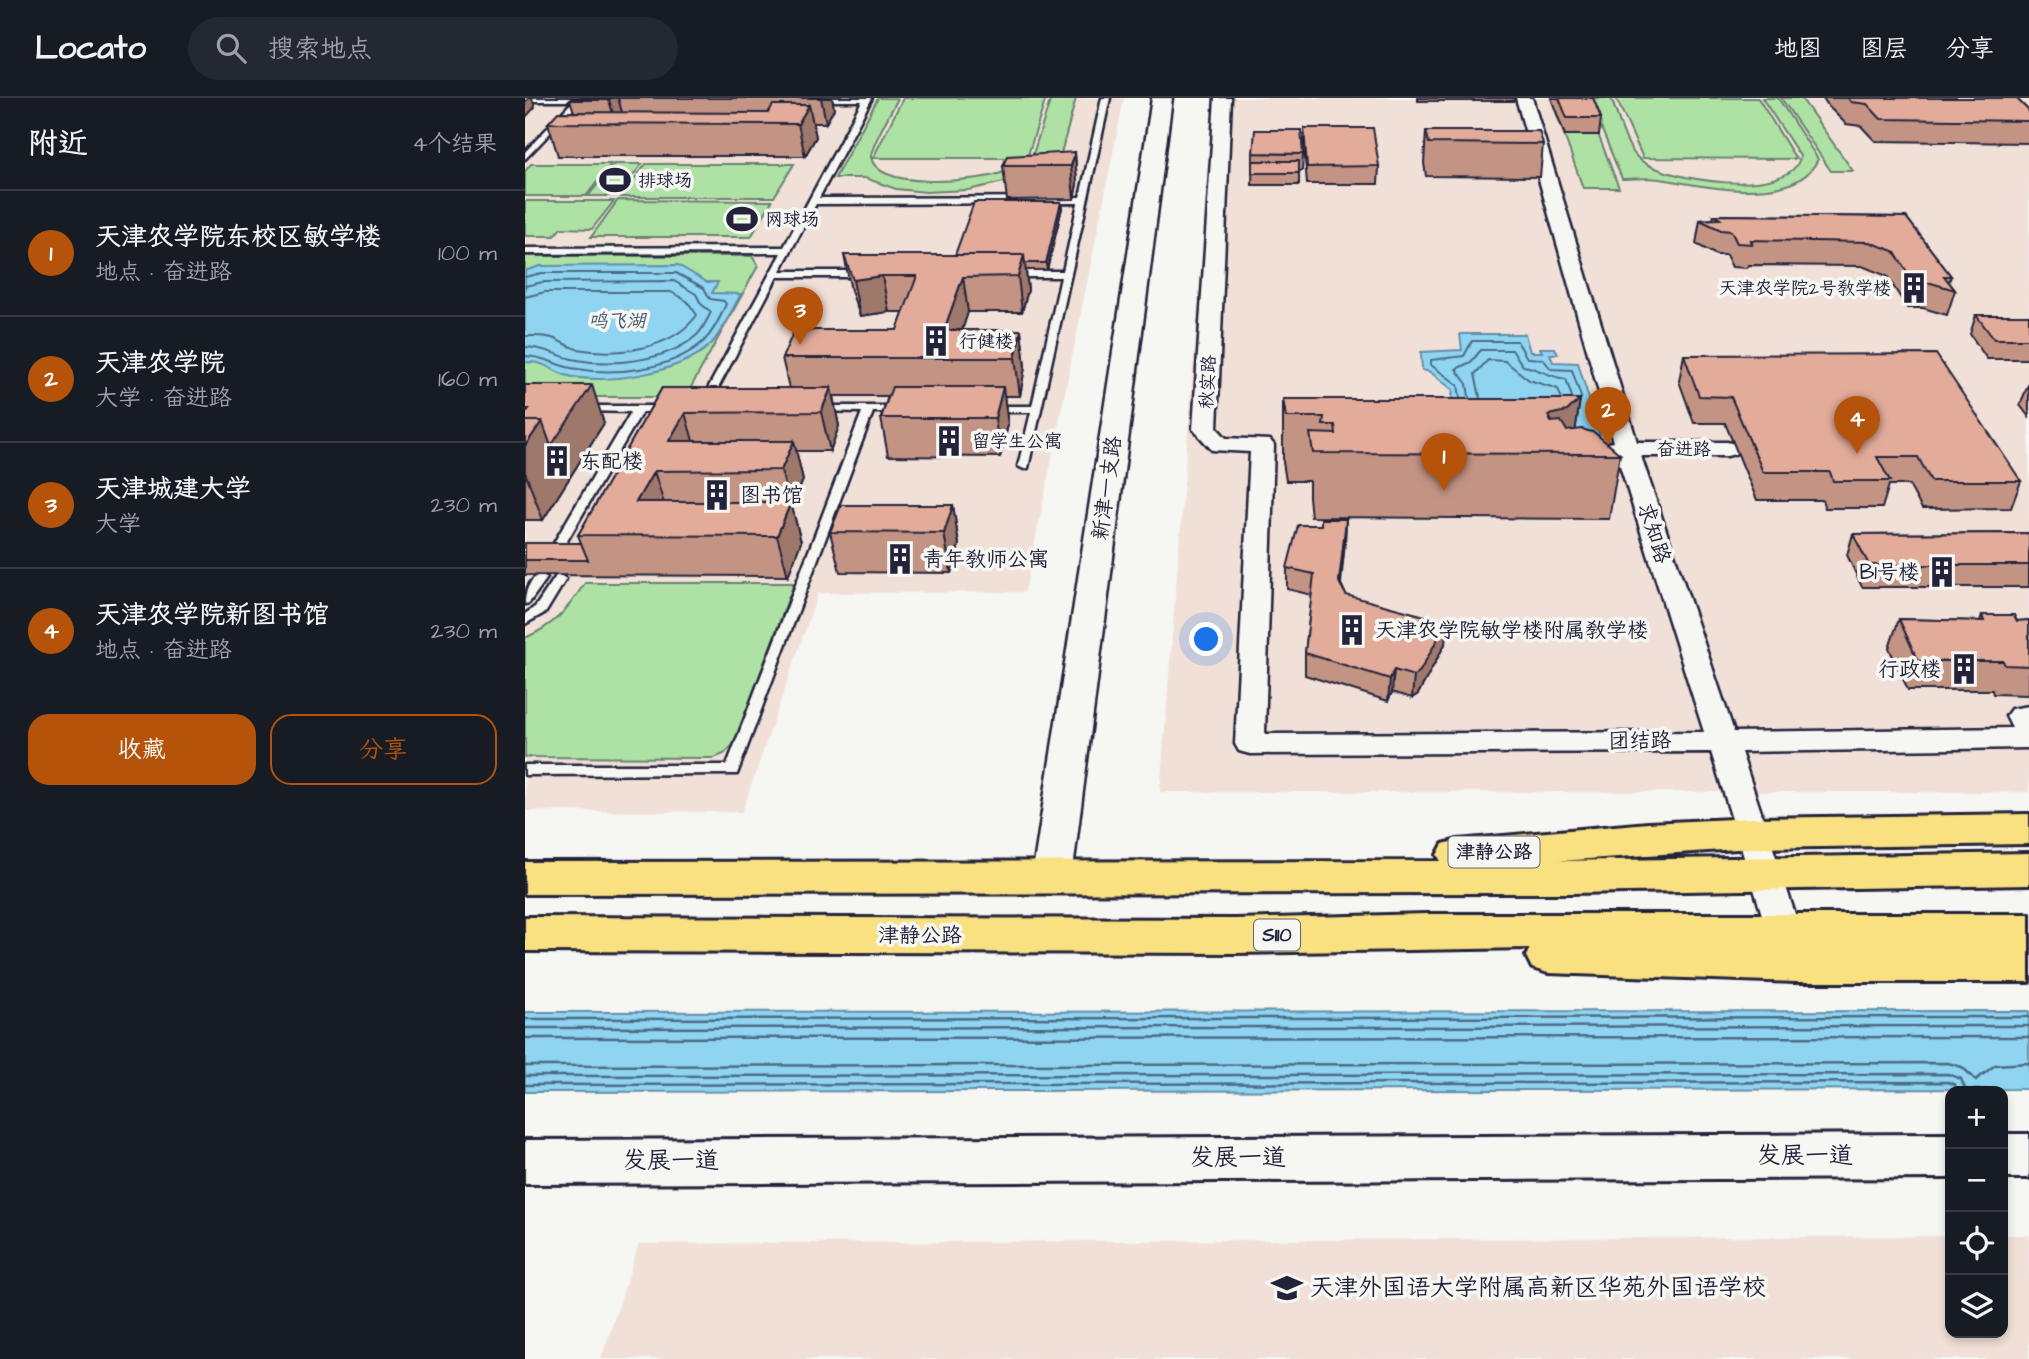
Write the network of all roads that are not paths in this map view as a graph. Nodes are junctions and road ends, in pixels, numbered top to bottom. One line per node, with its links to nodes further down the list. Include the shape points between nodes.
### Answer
1 (1106, 98): 11 (lane)
2 (1162, 98): 50 (street, 新津一支路)
3 (1223, 98): 30 (street, 秋实路, via 1205,429 1220,445)
4 (1524, 98): 33 (street, 求知路)
5 (525, 99): 6 (lane)
6 (579, 99): 7 (lane); 10 (lane)
7 (592, 99)
8 (797, 99): 9 (lane)
9 (867, 99): 12 (lane)
10 (525, 157)
11 (1083, 200): 12 (lane); 18 (lane)
12 (813, 201): 13 (lane)
13 (786, 250): 14 (lane); 15 (lane)
14 (525, 251)
15 (773, 274): 16 (lane); 22 (lane)
16 (885, 274)
17 (997, 274): 18 (lane)
18 (1067, 274): 28 (lane)
19 (570, 409): 20 (lane)
20 (638, 409): 21 (lane); 36 (lane)
21 (656, 409): 22 (lane); 29 (lane)
22 (690, 409): 23 (lane)
23 (715, 409)
24 (799, 409): 25 (lane)
25 (869, 409): 26 (lane); 44 (lane, via 732,770)
26 (911, 409)
27 (981, 409): 28 (lane)
28 (1036, 409): 35 (lane)
29 (649, 421)
30 (1262, 445): 31 (street); 43 (street, 团结路, via 1250,744)
31 (1290, 446)
32 (1587, 448): 33 (street, 奋进路)
33 (1627, 449): 34 (street, 奋进路); 43 (street, 求知路)
34 (1727, 449)
35 (1024, 466)
36 (554, 554)
37 (541, 578): 39 (lane)
38 (560, 579): 40 (lane, via 541,609)
39 (525, 600)
40 (525, 620)
41 (2029, 716): 42 (street, 团结路, via 2021,716)
42 (2029, 735): 43 (street, 团结路)
43 (1722, 740): 46 (street, 求知路)
44 (525, 770)
45 (2029, 829): 46 (highway, 津静公路)
46 (1753, 833): 47 (highway); 48 (street, 求知路); 49 (highway, 津静公路, via 1648,838)
47 (2029, 868): 48 (highway)
48 (1765, 873): 49 (highway); 54 (street, 求知路)
49 (1236, 876): 50 (highway)
50 (1052, 877): 51 (highway)
51 (525, 878)
52 (2029, 931): 54 (highway)
53 (525, 934): 54 (highway, 津静公路 / S110, via 1235,936 1530,956)
54 (1789, 947): 55 (highway)
55 (2029, 964)
56 (1945, 1156): 59 (main road, 发展一道)
57 (2008, 1156): 58 (main road)
58 (2029, 1156)
59 (525, 1162)

